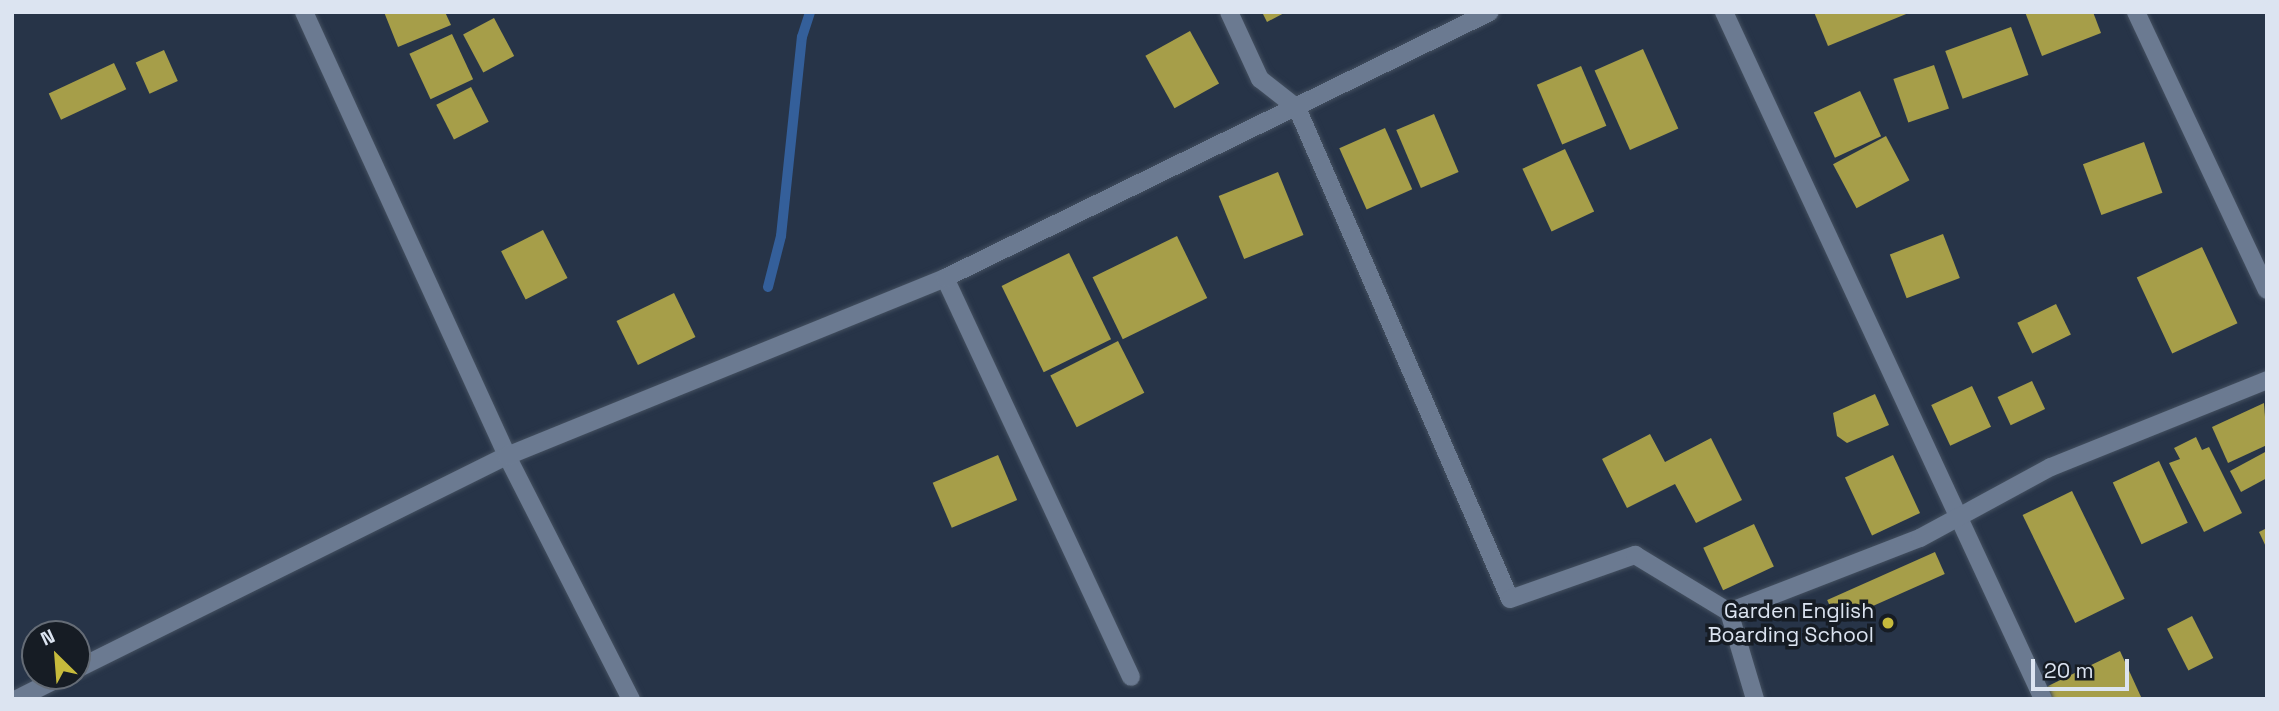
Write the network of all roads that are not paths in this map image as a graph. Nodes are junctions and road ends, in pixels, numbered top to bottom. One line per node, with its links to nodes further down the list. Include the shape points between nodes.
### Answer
1 (304, 12): 10 (street)
2 (1229, 12): 6 (street, via 1260,79)
3 (1490, 12): 6 (street)
4 (1724, 12): 11 (street)
5 (2136, 12): 8 (street)
6 (1297, 108): 7 (street); 12 (street, via 1510,599 1635,555)
7 (946, 278): 10 (street); 14 (street)
8 (2267, 290)
9 (2267, 380): 11 (street, via 2051,467)
10 (507, 456): 13 (street); 17 (street)
11 (1958, 520): 12 (street); 19 (street)
12 (1729, 612): 18 (street)
13 (91, 662)
14 (1131, 677)
15 (35, 690): 16 (street)
16 (17, 699)
17 (631, 699)
18 (1755, 699)
19 (2043, 699)

